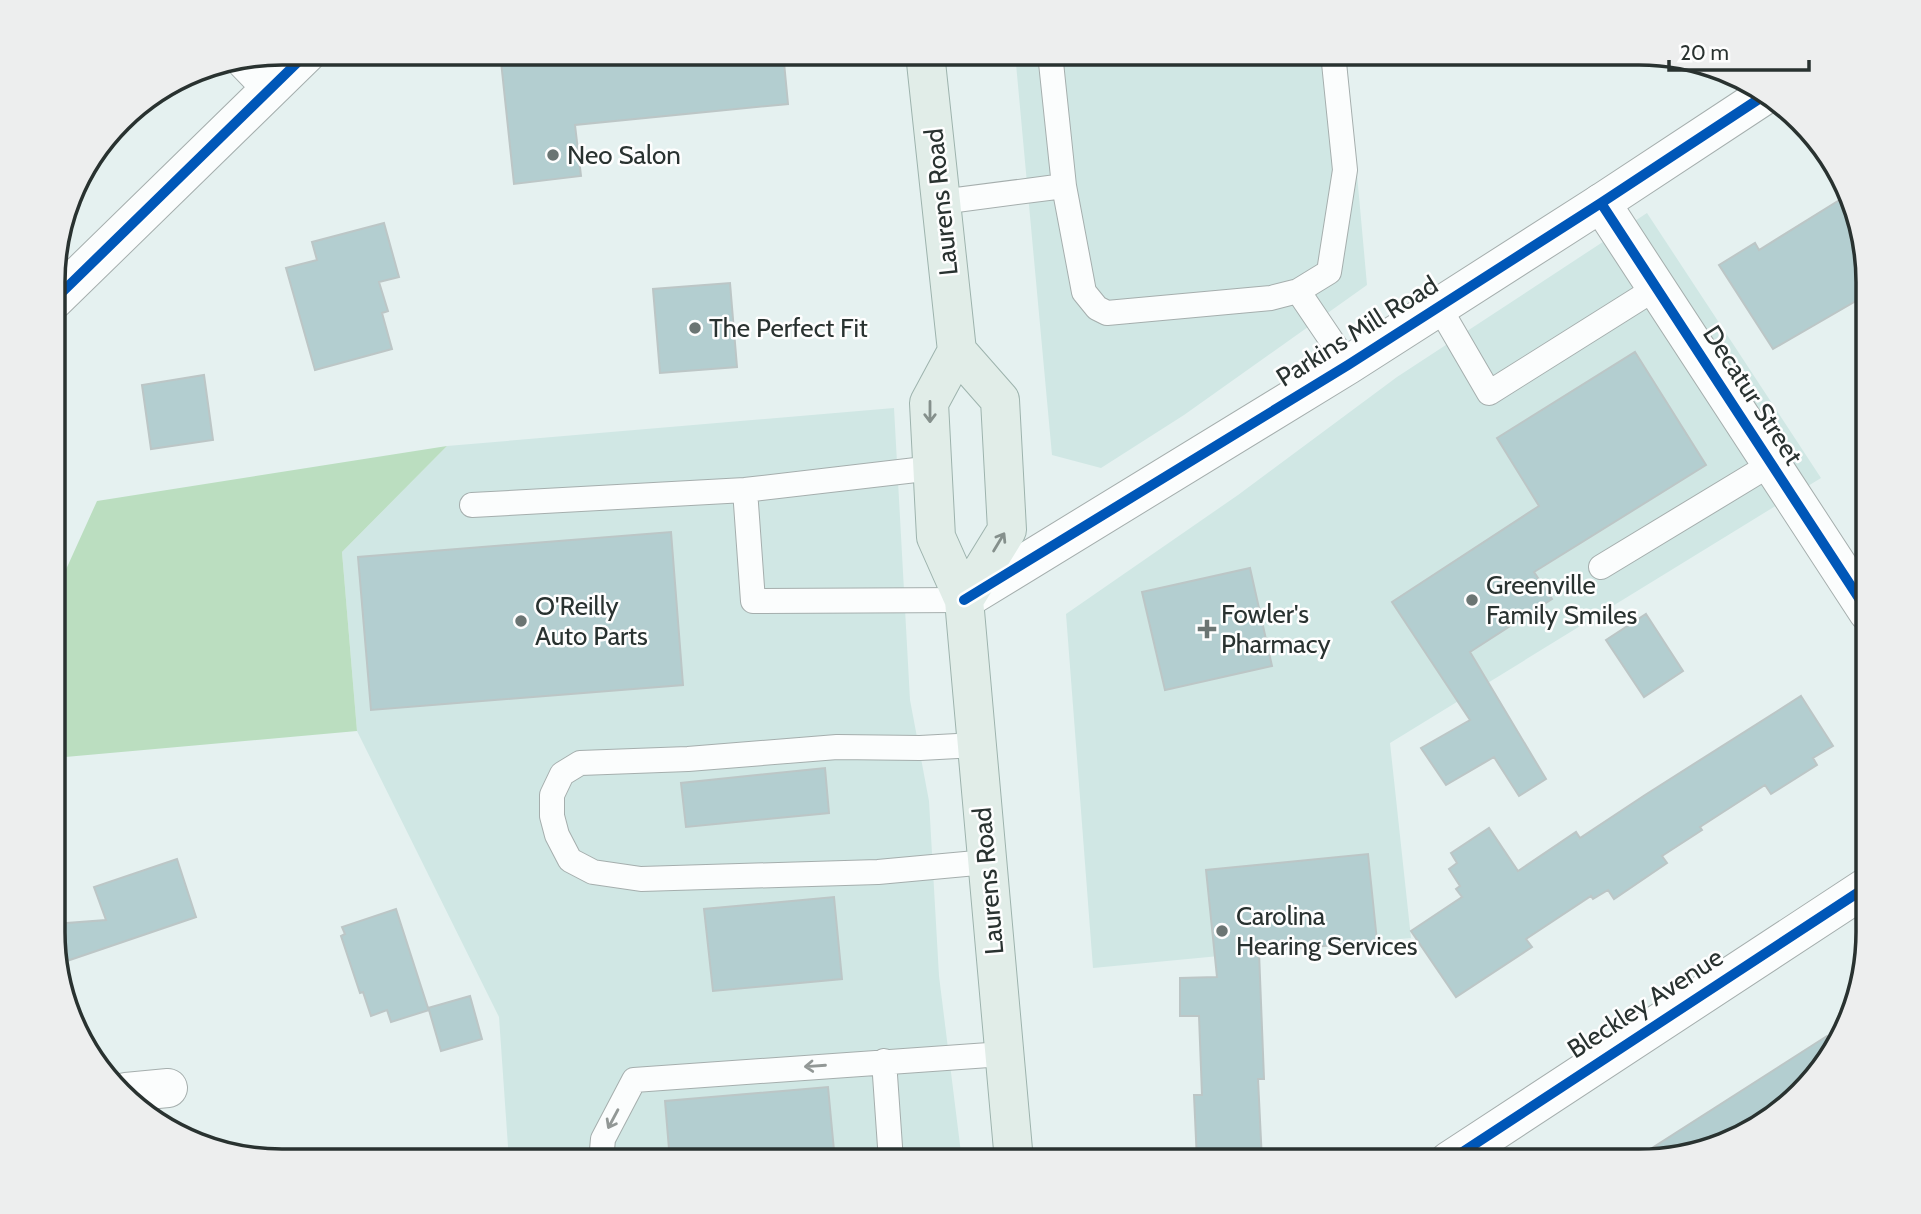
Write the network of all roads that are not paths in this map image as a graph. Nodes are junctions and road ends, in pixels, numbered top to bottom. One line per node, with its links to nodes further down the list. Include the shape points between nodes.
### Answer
1 (294, 65): 6 (street)
2 (926, 65): 9 (main road, Laurens Road)
3 (1051, 65): 8 (lane)
4 (1335, 65): 13 (lane, via 1345,170 1329,272)
5 (252, 67): 6 (street)
6 (271, 87): 12 (street)
7 (1758, 100): 10 (street, Parkins Mill Road)
8 (1064, 186): 9 (lane); 13 (lane, via 1084,292 1107,313 1271,298)
9 (941, 202): 15 (main road, Laurens Road)
10 (1601, 204): 11 (street, Decatur Street); 14 (street, Parkins Mill Road)
11 (1656, 288): 14 (lane, via 1489,393); 17 (street, Decatur Street)
12 (65, 289)
13 (1298, 291): 16 (lane)
14 (1439, 307): 16 (street, Parkins Mill Road)
15 (957, 351): 18 (main road, Laurens Road, one-way to 18, via 929,403); 23 (main road, one-way to 15, via 1007,530 1000,400)
16 (1348, 365): 23 (street, Parkins Mill Road)
17 (1771, 464): 21 (lane); 22 (street, Decatur Street)
18 (933, 468): 19 (lane); 23 (main road, Laurens Road, via 936,537)
19 (745, 490): 20 (lane); 23 (lane, via 753,601)
20 (472, 505)
21 (1601, 567)
22 (1856, 594)
23 (964, 600): 24 (main road, Laurens Road)
24 (976, 745): 25 (main road, Laurens Road); 25 (lane, via 837,747 580,763 562,774 552,795 552,816 570,860 593,872 641,879 878,872)
25 (987, 862): 27 (main road, Laurens Road)
26 (1856, 894): 34 (street, Bleckley Avenue)
27 (1003, 1054): 28 (lane); 33 (main road, Laurens Road)
28 (884, 1061): 31 (lane, one-way to 31, via 634,1080); 32 (lane)
29 (168, 1088): 30 (street)
30 (135, 1091)
31 (602, 1149)
32 (890, 1149)
33 (1013, 1149)
34 (1466, 1149)

